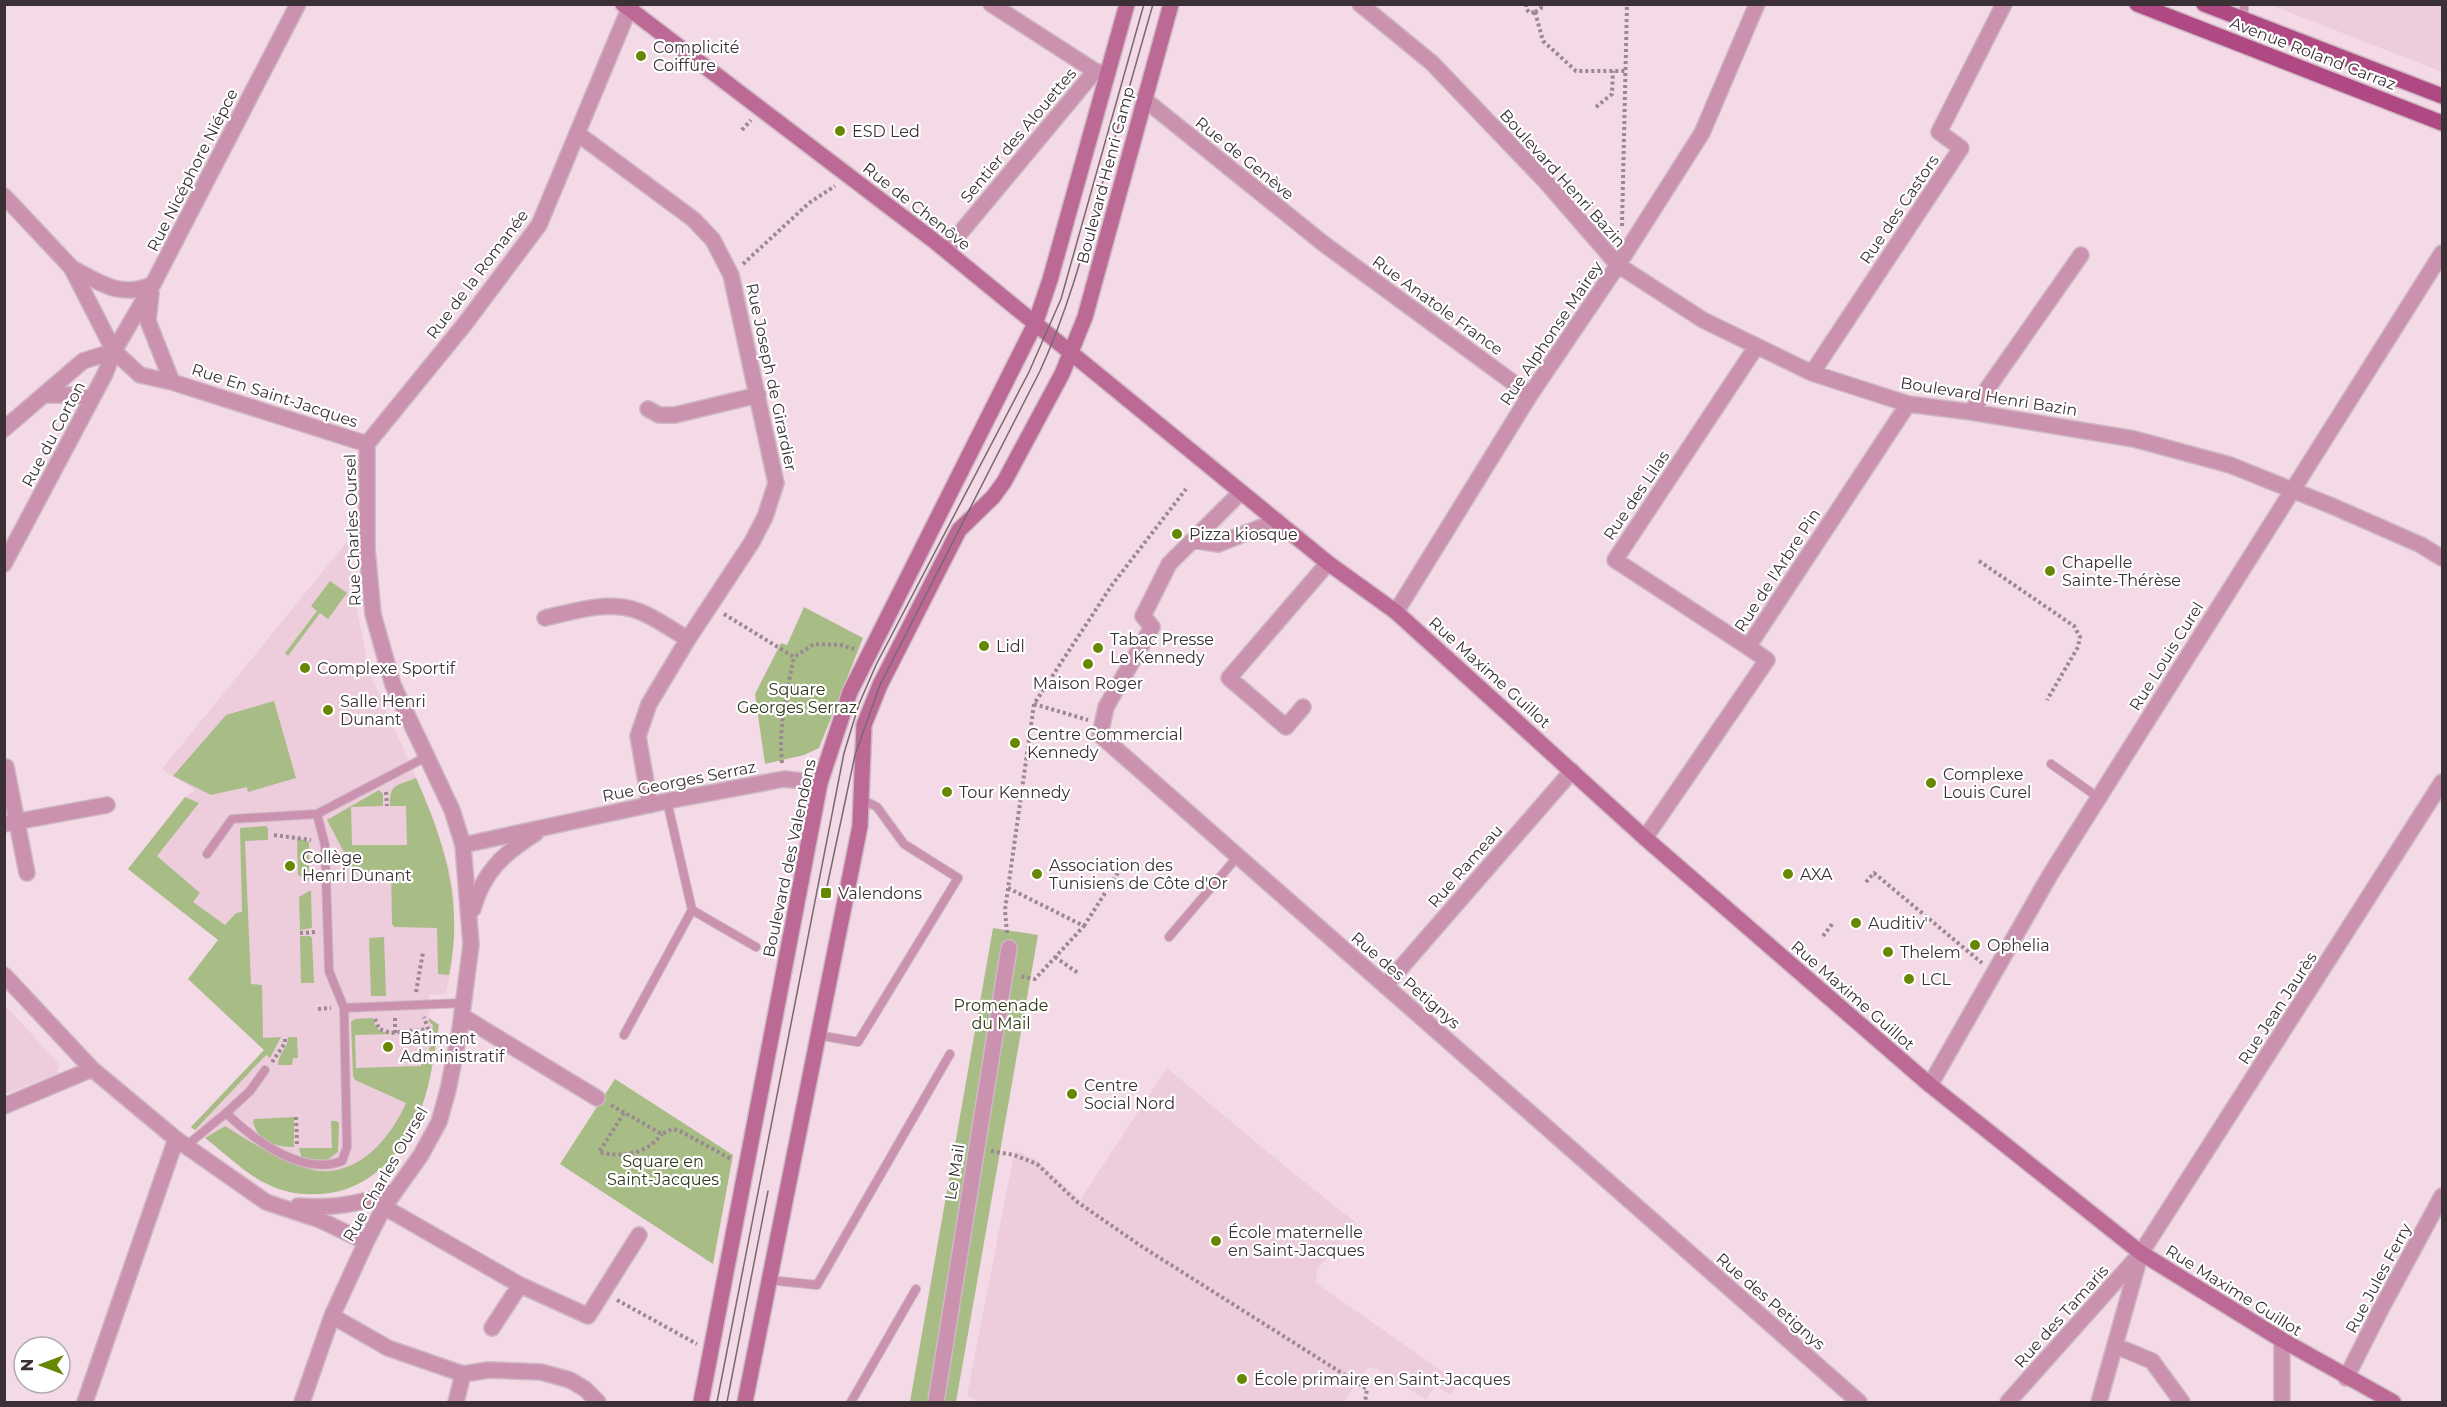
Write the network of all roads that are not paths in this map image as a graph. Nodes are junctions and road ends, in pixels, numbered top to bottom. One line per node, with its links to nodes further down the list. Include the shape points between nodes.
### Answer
1 (298, 4): 25 (street, Rue Nicéphore Niépce)
2 (991, 4): 13 (street)
3 (1127, 4): 13 (street, Boulevard Henri Camp)
4 (1171, 4): 15 (street, Boulevard Henri Camp)
5 (1360, 4): 23 (street, Boulevard Henri Bazin, via 1432,63)
6 (1757, 4): 23 (street, Rue Alphonse Mairey, via 1702,133)
7 (2004, 4): 30 (street, Rue des Castors, via 1939,132 1961,148)
8 (2137, 4): 16 (main road, Avenue Roland Carraz)
9 (2204, 4): 12 (main road, Avenue Roland Carraz)
10 (2244, 4): 12 (lane)
11 (626, 7): 17 (street, Rue de la Romanée); 20 (street, Rue de Chenôve)
12 (2244, 21): 14 (main road, Avenue Roland Carraz)
13 (1101, 72): 20 (street, Sentier des Alouettes); 26 (street, Boulevard Henri Camp, via 1050,280)
14 (2442, 96)
15 (1144, 99): 19 (street, Rue de Genève); 29 (street, Boulevard Henri Camp, via 1085,317)
16 (2442, 123)
17 (578, 134): 33 (street, Rue Joseph de Girardier, via 693,219 713,240 731,275); 40 (street, Rue de la Romanée, via 539,225)
18 (4, 196): 24 (street, Rue En Saint-Jacques)
19 (1324, 244): 34 (street, Rue Anatole France)
20 (945, 250): 26 (street, Rue de Chenôve)
21 (2442, 253): 42 (street, Rue Louis Curel)
22 (2080, 255): 38 (street)
23 (1618, 265): 27 (street, Boulevard Henri Bazin, via 1703,320); 34 (street, Rue Alphonse Mairey)
24 (72, 267): 25 (street, Rue En Saint-Jacques, via 105,285 129,292); 28 (street, Rue En Saint-Jacques)
25 (153, 284): 28 (street, Rue Nicéphore Niépce); 31 (street, Rue En Saint-Jacques, via 148,321)
26 (1035, 324): 29 (street, Rue de Chenôve); 59 (street, Boulevard des Valendons, via 850,692)
27 (1756, 347): 30 (street, Boulevard Henri Bazin); 52 (street, Rue des Lilas, via 1615,560)
28 (114, 351): 31 (street, Rue En Saint-Jacques, via 140,375); 32 (street, via 83,361); 35 (street, Rue du Corton)
29 (1071, 354): 41 (street, Rue de Chenôve); 61 (street, via 1004,482 959,530 880,685 864,725)
30 (1812, 373): 36 (street, Boulevard Henri Bazin)
31 (172, 382): 40 (street, Rue En Saint-Jacques)
32 (45, 395): 35 (street); 39 (street)
33 (758, 395): 37 (street, via 675,415 659,415); 51 (street, Rue Joseph de Girardier, via 776,483 773,498 752,542)
34 (1530, 395): 49 (street, Rue Alphonse Mairey)
35 (91, 399): 48 (street, Rue du Corton)
36 (1908, 404): 38 (street, Boulevard Henri Bazin); 52 (street, Rue de l'Arbre Pin)
37 (648, 409)
38 (1971, 411): 42 (street, Boulevard Henri Bazin, via 2134,439 2230,465)
39 (4, 429)
40 (367, 444): 54 (street, Rue Charles Oursel, via 373,614 393,685)
41 (1183, 446): 43 (street, Rue Maxime Guillot)
42 (2292, 488): 46 (street, Boulevard Henri Bazin); 60 (street, Rue Louis Curel)
43 (1241, 492): 44 (street, Rue Maxime Guillot); 45 (street)
44 (1277, 521): 45 (street, via 1218,544); 47 (street, Rue Maxime Guillot)
45 (1193, 540): 71 (street, Rue des Petignys, via 1169,564 1143,616 1152,627 1106,707 1101,729)
46 (2442, 558)
47 (1328, 563): 49 (street, Rue Maxime Guillot); 53 (street, via 1229,678 1286,727)
48 (4, 564)
49 (1396, 612): 57 (street, Rue Maxime Guillot)
50 (545, 618): 51 (street, via 597,606 619,606 640,611)
51 (688, 639): 63 (street, Rue Joseph de Girardier, via 649,704 638,736)
52 (1748, 646): 68 (street, Rue de l'Arbre Pin, via 1767,660)
53 (1303, 707)
54 (426, 757): 65 (lane); 69 (street, Rue Charles Oursel, via 452,810)
55 (2051, 764): 60 (lane)
56 (6, 767): 66 (street)
57 (1572, 771): 68 (street, Rue Maxime Guillot); 80 (street, Rue Rameau)
58 (2442, 782): 99 (street, Rue Jean Jaurès)
59 (820, 783): 62 (street, Rue Georges Serraz, via 784,779); 113 (street, Boulevard des Valendons)
60 (2099, 798): 88 (street, Rue Louis Curel, via 2050,875)
61 (861, 799): 84 (street, via 860,826); 84 (lane, via 877,807 904,844 958,878 858,1042)
62 (667, 801): 63 (street, Rue Georges Serraz); 74 (lane)
63 (650, 804): 67 (street, Rue Georges Serraz)
64 (107, 805): 66 (street)
65 (317, 814): 70 (lane, via 232,819); 81 (lane, via 325,845 329,971)
66 (11, 823): 73 (street)
67 (546, 827): 69 (street, Rue Georges Serraz); 72 (street, Rue Georges Serraz, via 505,855)
68 (1645, 838): 88 (street, Rue Maxime Guillot)
69 (463, 845): 75 (street, Rue Charles Oursel)
70 (207, 854)
71 (1238, 856): 76 (lane); 80 (street, Rue des Petignys)
72 (492, 869): 75 (street, Rue Charles Oursel, via 479,889)
73 (27, 873)
74 (692, 910): 77 (lane); 83 (lane)
75 (470, 920): 82 (street, Rue Charles Oursel)
76 (1169, 937)
77 (756, 948)
78 (1009, 948): 116 (street, Le Mail)
79 (4, 975): 86 (street)
80 (1385, 986): 117 (street, Rue des Petignys)
81 (344, 1008): 82 (lane, via 420,1005); 91 (lane, via 347,1147 342,1161 325,1166 297,1160 260,1142)
82 (463, 1009): 89 (street); 93 (street, Rue Charles Oursel, via 439,1122)
83 (624, 1035)
84 (817, 1035): 100 (street)
85 (950, 1054): 100 (lane, via 817,1285)
86 (92, 1069): 90 (street); 92 (street)
87 (265, 1070): 91 (lane)
88 (1930, 1085): 99 (street, Rue Maxime Guillot)
89 (597, 1098)
90 (4, 1106)
91 (226, 1113): 92 (lane)
92 (181, 1143): 95 (street); 109 (street)
93 (396, 1190): 95 (street, via 370,1201 322,1208); 96 (street, Rue Charles Oursel)
94 (2442, 1196): 108 (street, Rue Jules Ferry)
95 (266, 1202): 98 (street, via 320,1220)
96 (384, 1207): 98 (street, Rue Charles Oursel); 101 (street)
97 (639, 1235): 101 (street, via 588,1316)
98 (366, 1242): 103 (street, Rue Charles Oursel)
99 (2141, 1253): 105 (street, Rue Maxime Guillot); 106 (street); 118 (street, Rue des Tamaris)
100 (769, 1280): 114 (street)
101 (520, 1285): 104 (street)
102 (916, 1289): 115 (lane)
103 (332, 1316): 107 (street, via 388,1348); 110 (street, Rue Charles Oursel)
104 (492, 1328)
105 (2282, 1340): 108 (street, Rue Maxime Guillot); 121 (street)
106 (2116, 1346): 119 (street); 120 (street, via 2152,1361)
107 (463, 1374): 111 (street); 112 (street, via 541,1372 570,1380)
108 (2346, 1378): 122 (street, Rue Maxime Guillot)
109 (85, 1402)
110 (302, 1402)
111 (456, 1402)
112 (598, 1402)
113 (701, 1402)
114 (746, 1402)
115 (851, 1402)
116 (936, 1402)
117 (1859, 1402)
118 (2008, 1402)
119 (2099, 1402)
120 (2182, 1402)
121 (2282, 1402)
122 (2392, 1402)

